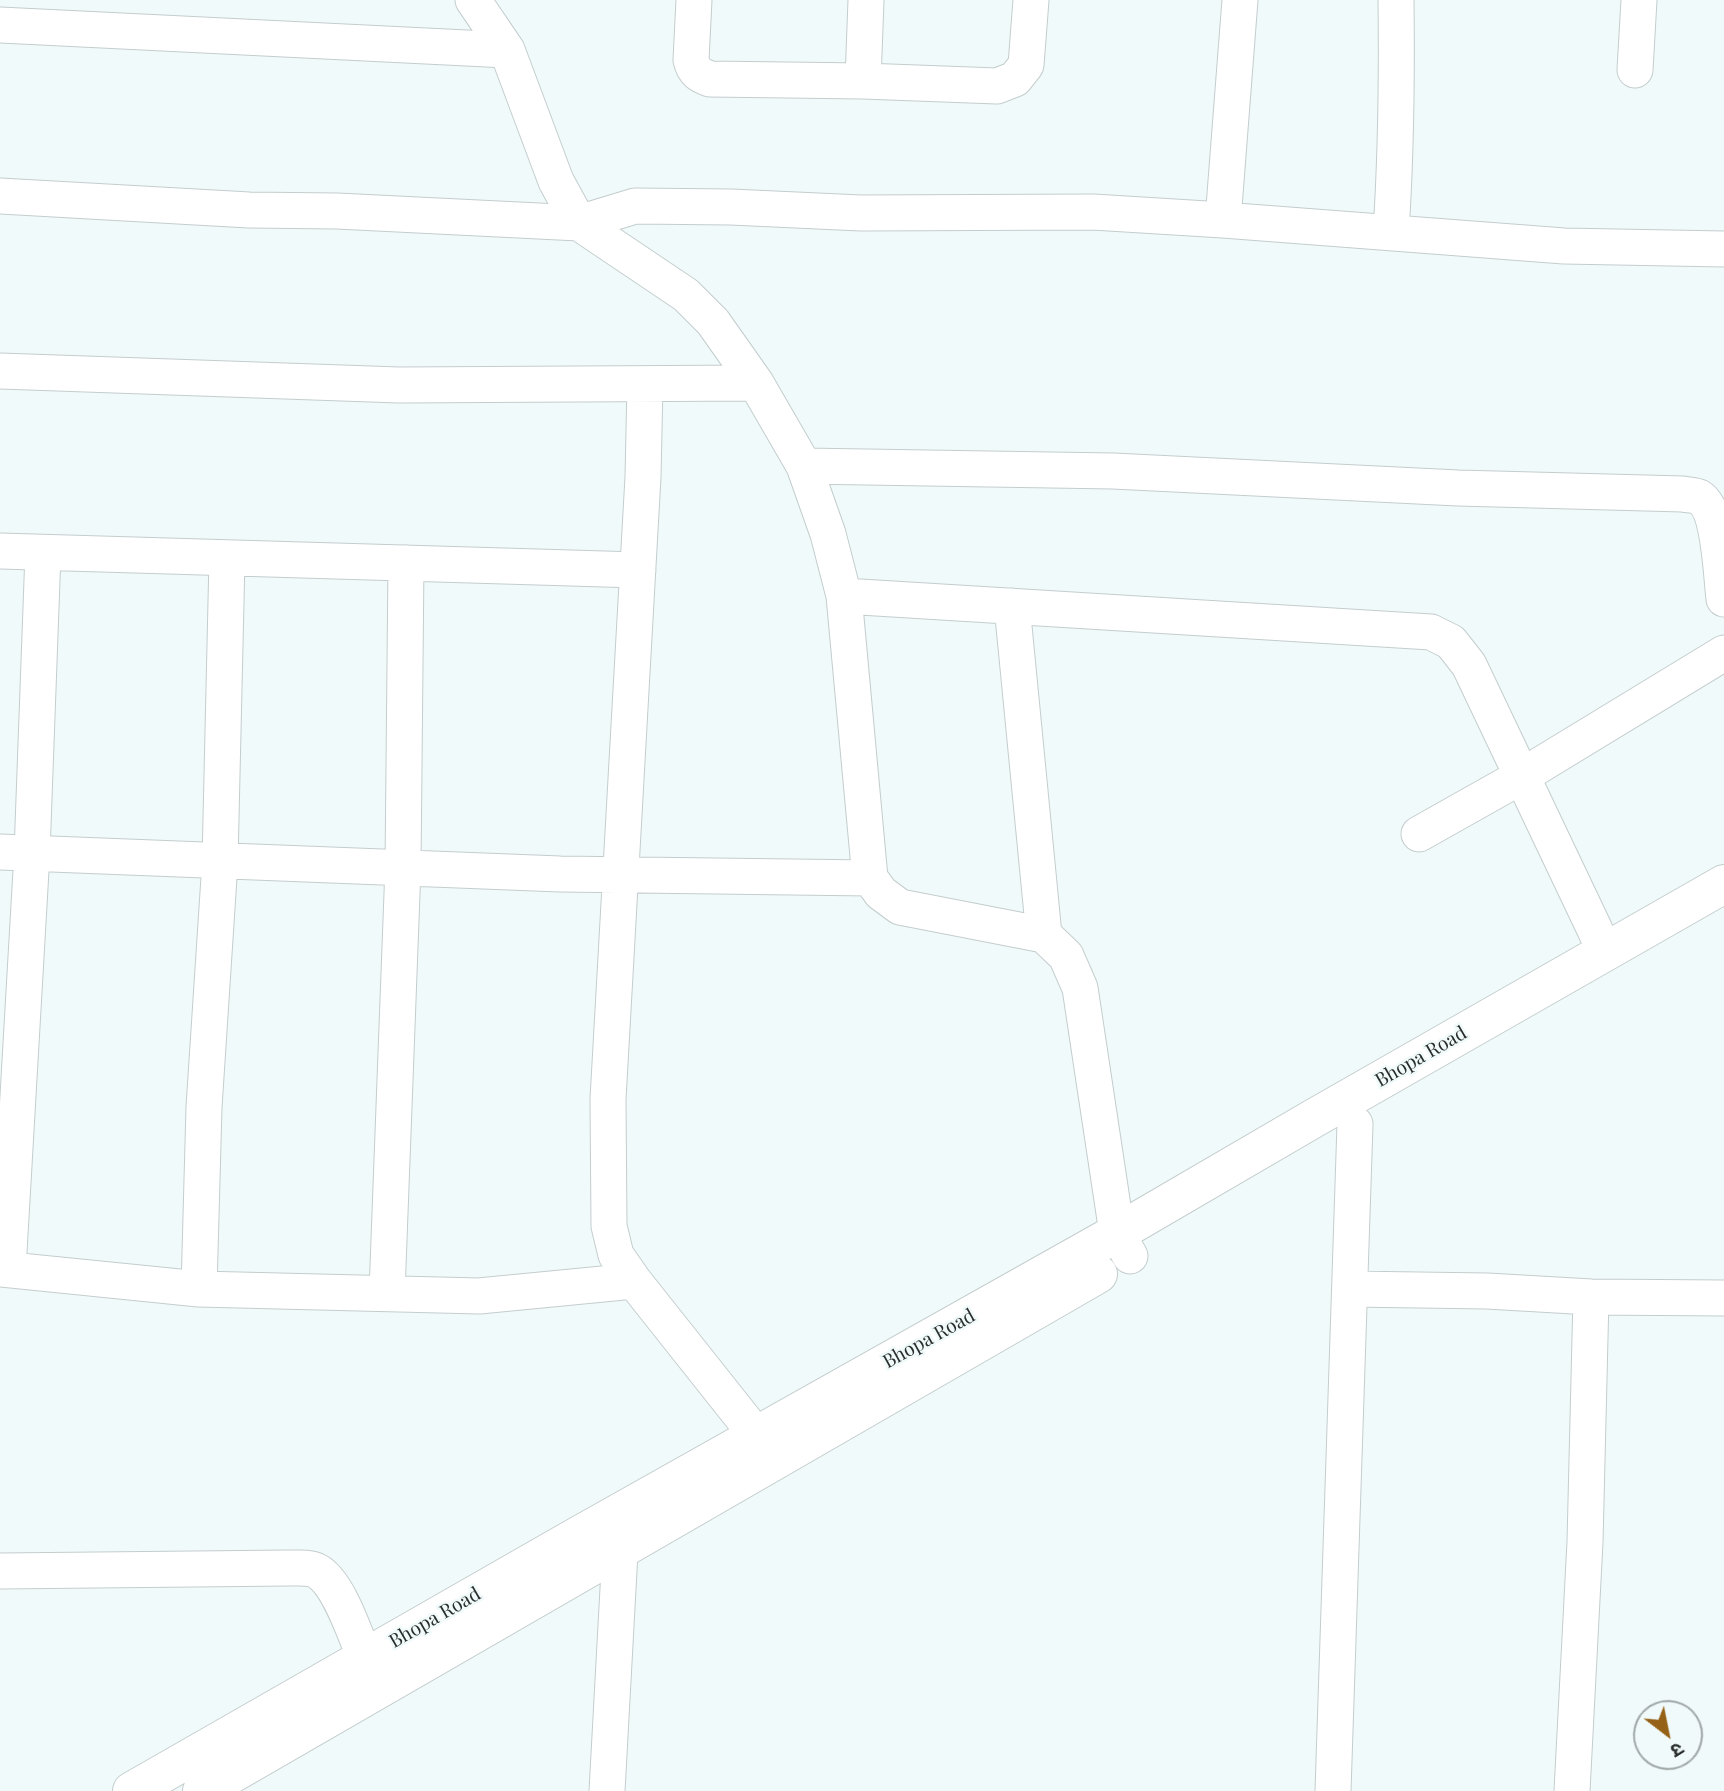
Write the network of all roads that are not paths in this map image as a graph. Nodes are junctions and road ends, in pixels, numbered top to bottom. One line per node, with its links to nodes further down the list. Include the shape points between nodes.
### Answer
1 (473, 0): 9 (street)
2 (694, 0): 11 (street, via 691,60 699,75 710,79)
3 (866, 0): 11 (street)
4 (1031, 0): 11 (street, via 1026,65 1015,79 997,86)
5 (1240, 0): 13 (street)
6 (1396, 0): 15 (street, via 1398,85)
7 (1639, 0): 10 (street)
8 (0, 25): 9 (street)
9 (508, 50): 14 (street, via 556,181)
10 (1635, 70)
11 (863, 80)
12 (0, 196): 14 (street)
13 (1223, 219): 14 (street, via 1093,212 861,213 635,206); 15 (street)
14 (579, 223): 18 (street, via 686,295 713,322)
15 (1391, 232): 16 (street, via 1564,246)
16 (1724, 249)
17 (0, 371): 19 (street, via 399,385)
18 (756, 383): 19 (street); 20 (street)
19 (645, 384): 25 (street)
20 (804, 466): 26 (street); 27 (street, via 1113,471 1683,494 1699,497 1710,509)
21 (0, 551): 22 (street)
22 (43, 553): 23 (street); 32 (street)
23 (228, 558): 24 (street); 33 (street)
24 (406, 563): 25 (street); 34 (street)
25 (638, 570): 35 (street)
26 (844, 596): 28 (street); 36 (street)
27 (1724, 600)
28 (1012, 606): 30 (street, via 1431,632 1451,642 1469,665); 39 (street)
29 (1724, 653): 30 (street)
30 (1522, 776): 31 (street); 40 (street)
31 (1419, 834)
32 (16, 853): 33 (street); 43 (street)
33 (220, 862): 34 (street); 45 (street, via 204,1107)
34 (404, 867): 35 (street); 47 (street)
35 (621, 874): 36 (street); 44 (street, via 608,1098 609,1226 616,1255)
36 (870, 878): 39 (street, via 881,894 900,907)
37 (1724, 884): 40 (main road, Bhopa Road)
38 (1724, 912): 41 (main road, Bhopa Road)
39 (1044, 935): 42 (street, via 1066,956 1080,988)
40 (1605, 951): 42 (main road, Bhopa Road, via 1316,1117)
41 (1355, 1124): 42 (main road, Bhopa Road); 46 (street)
42 (1124, 1245): 50 (main road, Bhopa Road); 51 (main road, Bhopa Road)
43 (4, 1269): 45 (street)
44 (634, 1281): 47 (street, via 479,1296); 50 (street)
45 (199, 1289): 47 (street)
46 (1351, 1289): 48 (street); 57 (street)
47 (387, 1293)
48 (1591, 1297): 49 (street); 58 (street)
49 (1724, 1298)
50 (757, 1436): 53 (main road, Bhopa Road)
51 (620, 1552): 55 (main road, Bhopa Road); 56 (street)
52 (0, 1571): 53 (street, via 315,1569 337,1594)
53 (365, 1658): 54 (main road, Bhopa Road)
54 (132, 1791)
55 (202, 1791)
56 (607, 1791)
57 (1333, 1791)
58 (1572, 1791)

